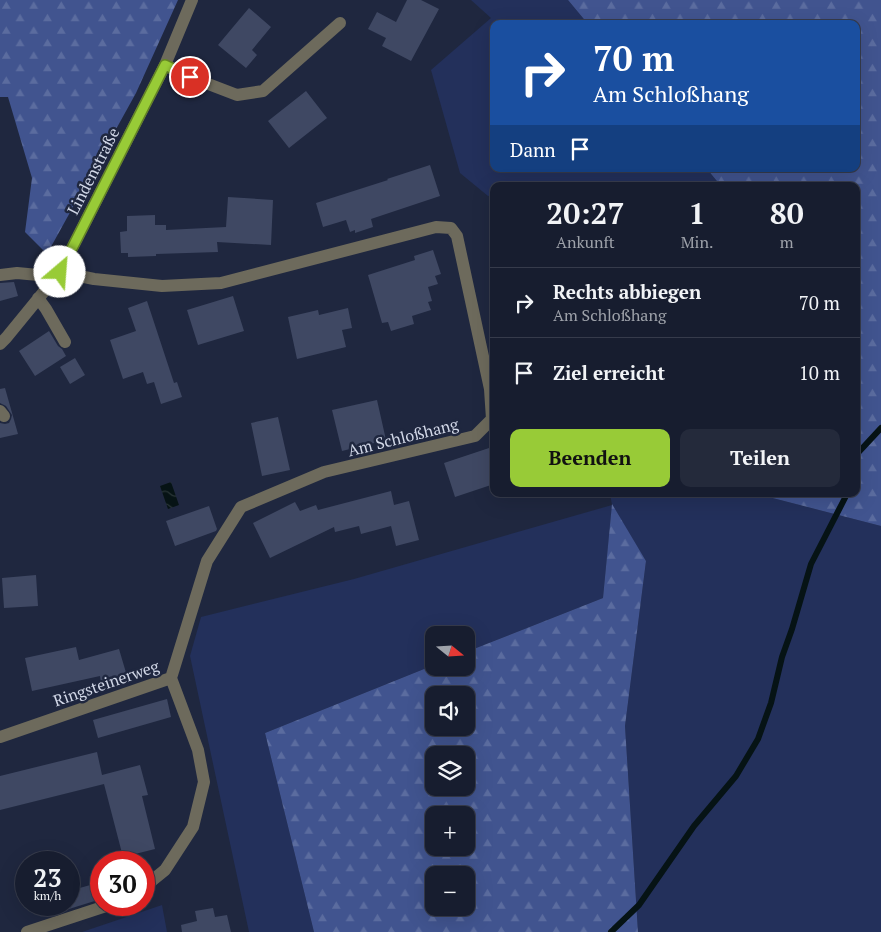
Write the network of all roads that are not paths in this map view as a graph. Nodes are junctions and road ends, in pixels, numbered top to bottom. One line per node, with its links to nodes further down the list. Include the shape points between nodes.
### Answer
1 (192, 0): 3 (street, Lindenstraße)
2 (340, 23): 3 (street, via 263,91 237,95)
3 (165, 65): 4 (street, Lindenstraße)
4 (60, 272): 6 (street, Lindenstraße); 10 (street, Am Schloßhang, via 162,286 220,283 436,227 451,228 457,236)
5 (0, 275): 6 (street, via 38,275)
6 (49, 284): 7 (street, Lindenstraße)
7 (38, 298): 8 (street); 9 (street, Lindenstraße)
8 (65, 342)
9 (0, 344)
10 (490, 389)
11 (490, 421): 12 (street, Am Schloßhang, via 475,436 324,472 241,507 206,561)
12 (171, 678): 13 (street, Ringsteinerweg); 14 (street, Ringsteinerweg, via 198,750 204,782 193,827 165,870)
13 (0, 737)
14 (155, 878)
15 (90, 911): 16 (street)
16 (27, 932)

